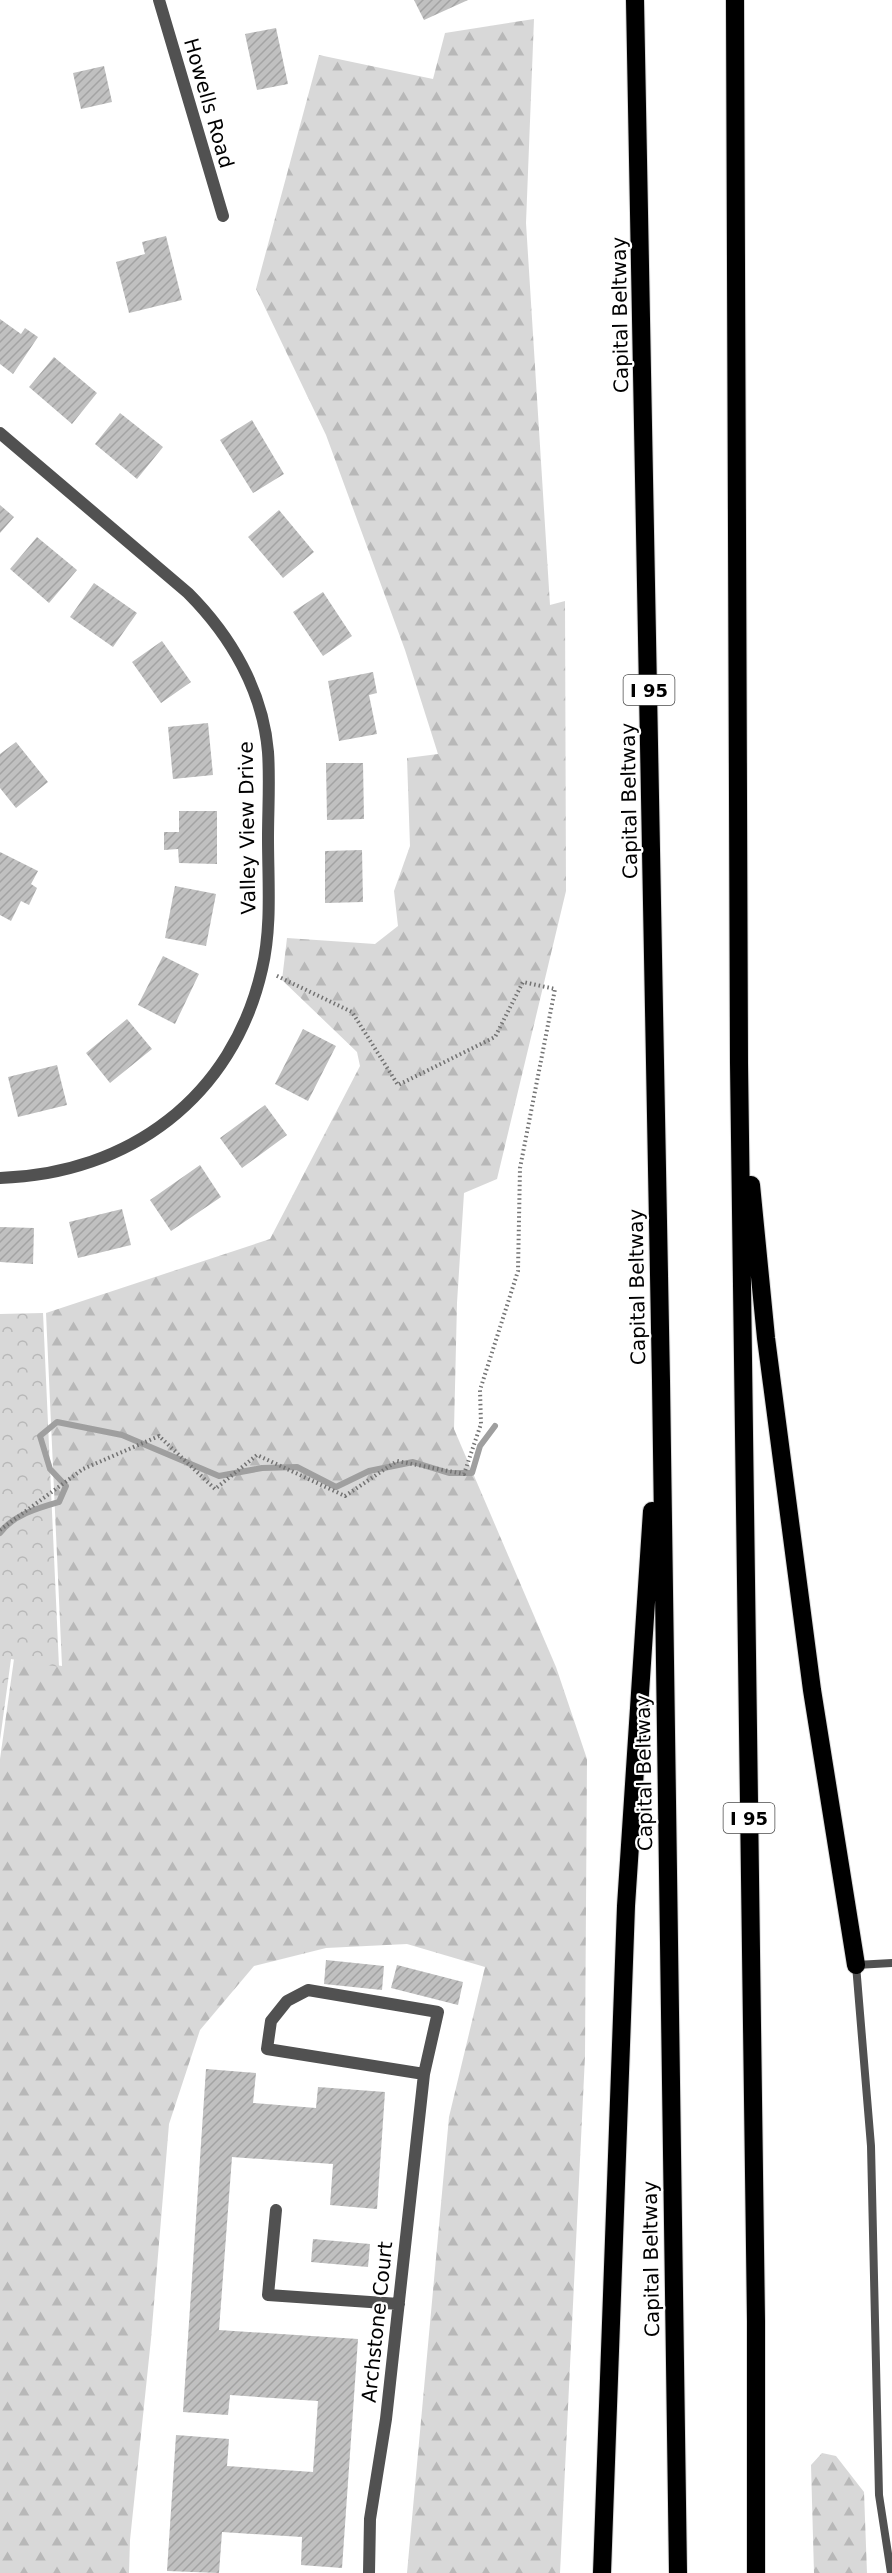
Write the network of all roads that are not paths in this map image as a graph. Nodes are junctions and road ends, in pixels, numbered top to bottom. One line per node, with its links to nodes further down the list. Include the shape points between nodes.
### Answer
1 (159, 0): 4 (street, Howells Road)
2 (636, 0): 8 (highway, Capital Beltway / I 95)
3 (735, 0): 6 (highway, I 95)
4 (223, 216)
5 (0, 433): 7 (street, Valley View Drive, via 188,593 216,623 248,676 268,753 268,912 262,969 253,1002 225,1059 204,1086 165,1123 127,1148 63,1172)
6 (739, 1063): 10 (highway, via 784,1482); 17 (highway, I 95)
7 (0, 1178)
8 (661, 1381): 15 (highway, via 626,1906); 16 (highway, Capital Beltway / I 95)
9 (892, 1963): 10 (lane)
10 (856, 1965): 18 (lane, via 871,2146 879,2495)
11 (424, 2074): 11 (street, Archstone Court, via 267,2049 271,2021 287,2001 308,1990 438,2012); 13 (street, Archstone Court)
12 (276, 2210): 13 (street, via 268,2295)
13 (399, 2304): 14 (street, Archstone Court, via 370,2519)
14 (369, 2573)
15 (602, 2573)
16 (678, 2573)
17 (756, 2573)
18 (891, 2573)

